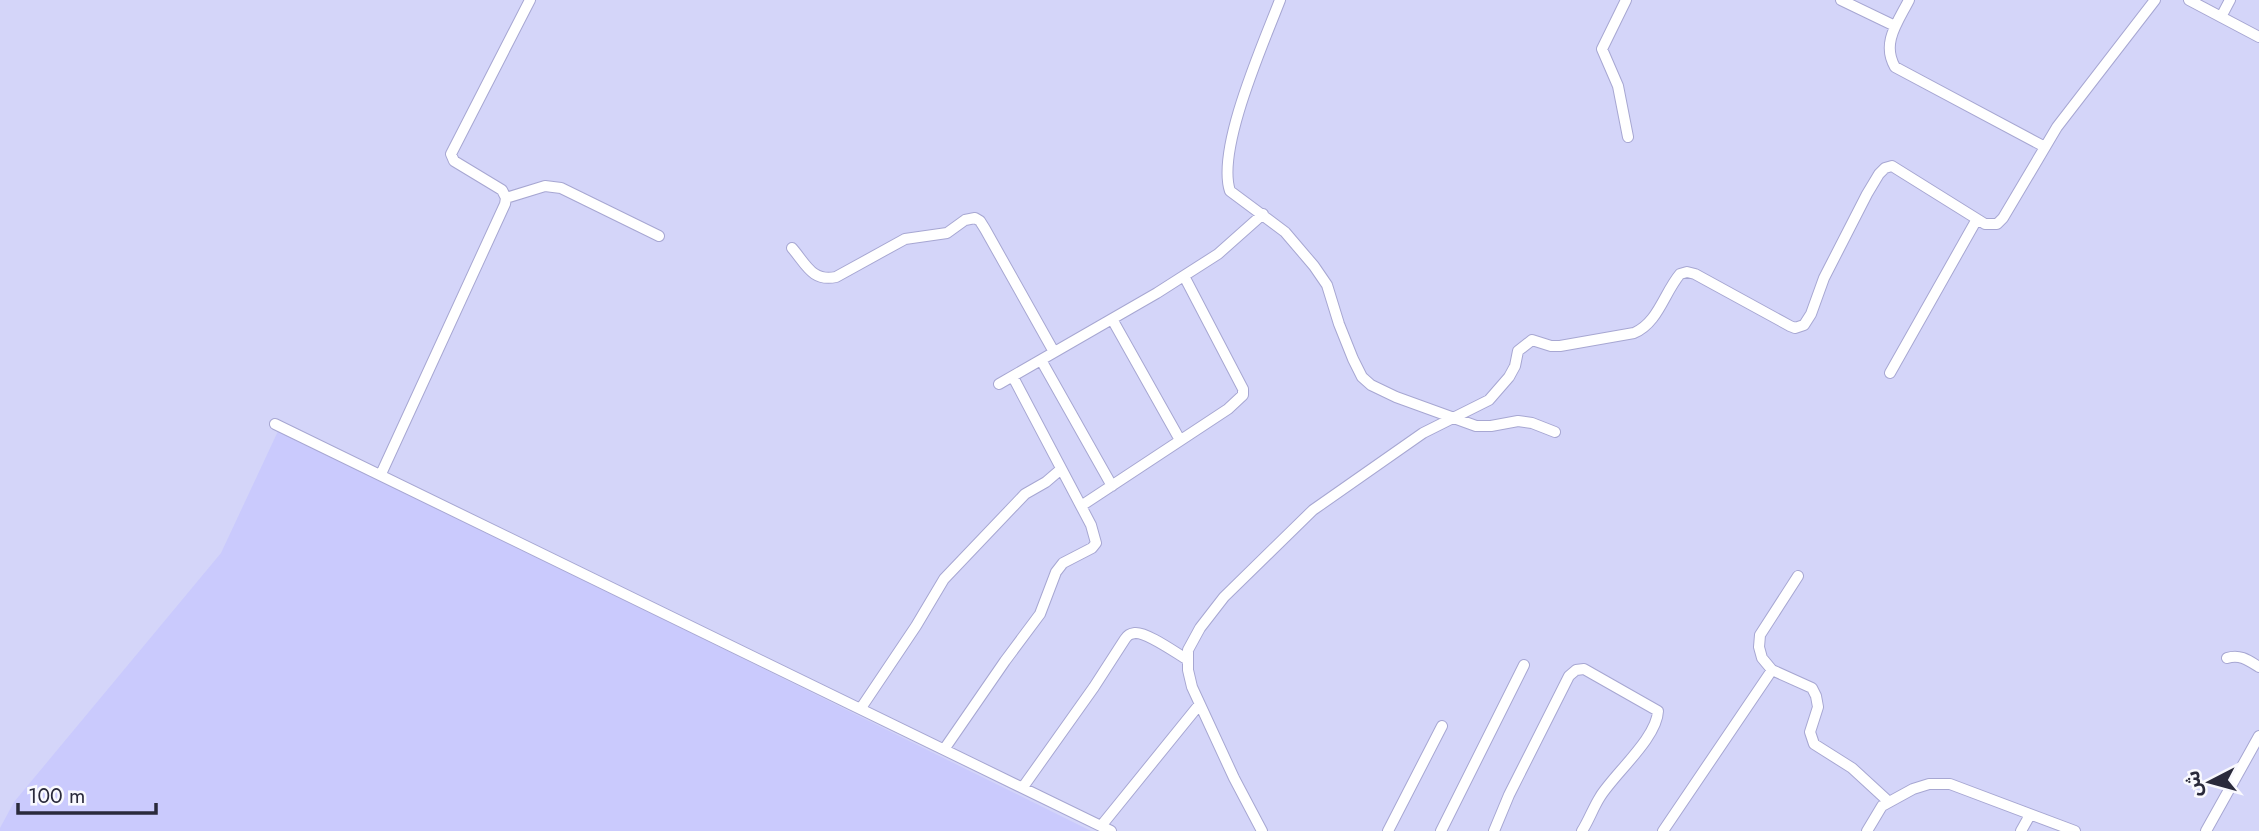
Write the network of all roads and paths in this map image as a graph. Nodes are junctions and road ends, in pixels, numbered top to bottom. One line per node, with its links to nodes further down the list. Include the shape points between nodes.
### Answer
1 (530, 0): 14 (street, via 451,154 502,190)
2 (1280, 0): 15 (street, via 1232,133 1228,171 1230,191)
3 (1626, 0): 12 (street, via 1602,49 1618,86)
4 (1841, 0): 10 (street)
5 (1909, 0): 10 (street)
6 (2155, 0): 13 (street)
7 (2189, 0): 9 (street)
8 (2230, 0): 9 (street)
9 (2221, 18): 11 (street)
10 (1895, 26): 13 (street, via 1888,47 1895,67)
11 (2259, 37)
12 (1628, 137)
13 (2045, 147): 16 (street, via 2003,218 1997,224)
14 (506, 198): 17 (street, via 545,186 561,188); 31 (street)
15 (1263, 214): 19 (street, via 1218,254); 26 (street, via 1285,232 1327,285 1362,377 1396,397)
16 (1977, 219): 23 (street); 26 (street, via 1892,166 1885,168 1867,194 1811,314 1800,327 1687,272 1674,281 1650,322 1634,333 1560,346 1532,340 1518,351 1515,366 1497,393)
17 (659, 236)
18 (792, 248): 21 (street, via 816,276 827,279 905,239 947,233 975,218)
19 (1184, 276): 20 (street); 29 (street, via 1243,395)
20 (1112, 319): 21 (street); 29 (street)
21 (1054, 352): 22 (street)
22 (1041, 360): 24 (street); 34 (street)
23 (1890, 373)
24 (1013, 377): 25 (street); 30 (street)
25 (999, 384)
26 (1455, 417): 28 (street, via 1476,426 1518,421); 38 (street, via 1423,433 1312,510 1224,597 1200,628 1188,650)
27 (275, 424): 31 (street)
28 (1555, 432)
29 (1180, 440): 34 (street)
30 (1060, 470): 32 (street); 33 (street)
31 (381, 474): 43 (street)
32 (1046, 482): 33 (street); 43 (street, via 1025,494 944,579)
33 (1069, 485): 35 (street)
34 (1112, 486): 35 (street)
35 (1081, 506): 46 (street, via 1096,543 1056,572 1040,614)
36 (1798, 576): 41 (street, via 1760,635 1762,658)
37 (2227, 658): 40 (street, via 2244,658)
38 (1188, 660): 42 (street); 47 (street, via 1146,635 1130,634)
39 (1524, 665): 53 (street)
40 (2259, 667)
41 (1772, 670): 48 (street, via 1812,688 1818,708 1810,732 1814,744 1852,768); 56 (street)
42 (1199, 705): 50 (street); 51 (street)
43 (861, 708): 46 (street)
44 (1442, 726): 52 (street)
45 (2259, 736): 60 (street)
46 (945, 748): 47 (street)
47 (1023, 787): 50 (street)
48 (1889, 802): 49 (street, via 1929,784 1950,783); 57 (street)
49 (2030, 815): 58 (street); 59 (street)
50 (1106, 829)
51 (1262, 831)
52 (1388, 831)
53 (1441, 831)
54 (1494, 831): 55 (street, via 1569,676 1584,668 1658,711 1658,719 1601,794)
55 (1582, 831)
56 (1663, 831)
57 (1867, 831)
58 (2021, 831)
59 (2075, 831)
60 (2206, 831)

